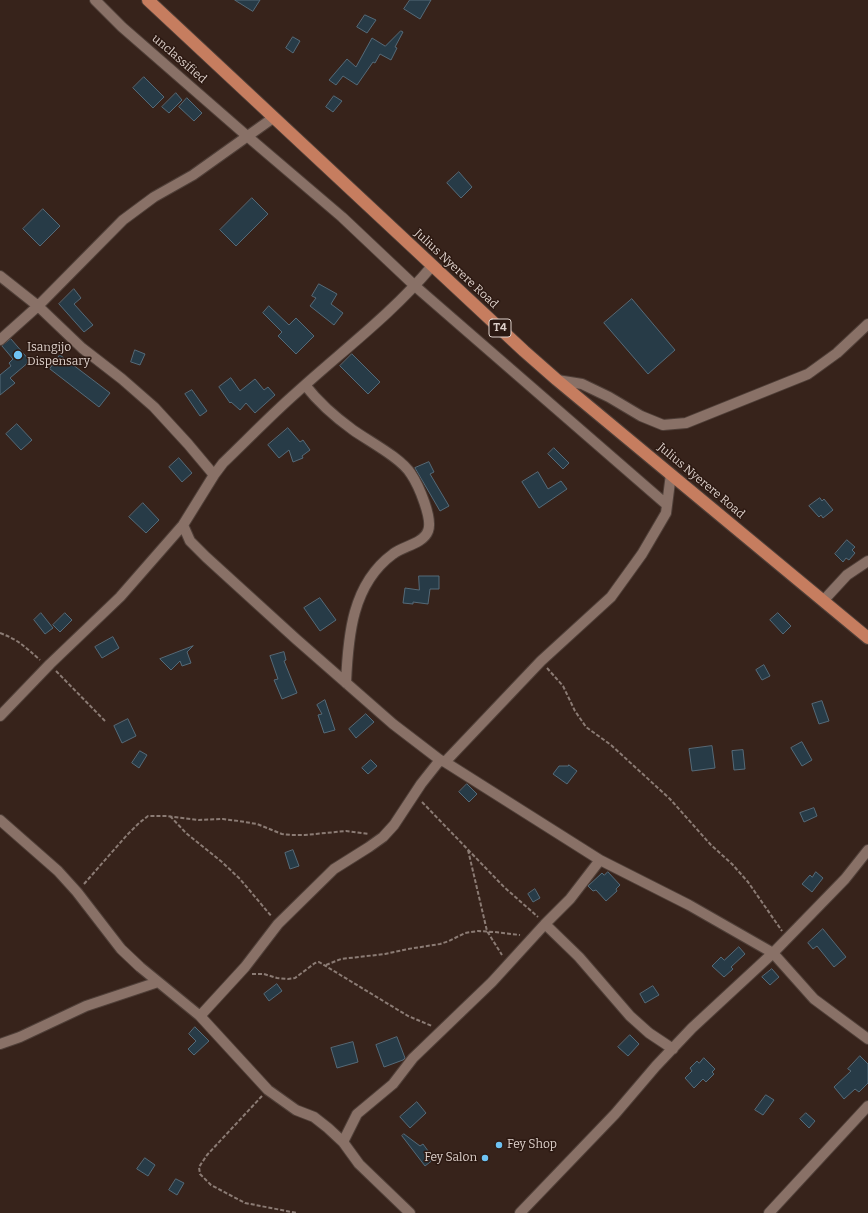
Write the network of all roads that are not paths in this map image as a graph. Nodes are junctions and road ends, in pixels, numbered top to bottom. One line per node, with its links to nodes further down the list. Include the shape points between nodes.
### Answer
1 (95, 0): 4 (street, unclassified, via 122,27)
2 (148, 0): 3 (highway, Julius Nyerere Road / T4)
3 (273, 118): 4 (street); 5 (highway, Julius Nyerere Road / T4)
4 (247, 136): 7 (street, unclassified, via 342,217); 8 (street, via 193,175 154,197 123,220)
5 (432, 266): 7 (street); 11 (highway, Julius Nyerere Road / T4)
6 (0, 276): 8 (street)
7 (415, 286): 12 (street); 15 (street, unclassified)
8 (38, 306): 10 (street); 14 (street, via 82,348 154,407)
9 (868, 324): 11 (street, via 837,353 808,374 686,423 664,425 641,416 582,384)
10 (0, 340)
11 (557, 380): 13 (highway, Julius Nyerere Road / T4)
12 (305, 385): 14 (street, via 223,463); 22 (street, via 335,417 400,462 411,474 429,518 428,532 423,538 402,548 380,564 362,593 353,614)
13 (671, 474): 15 (street); 20 (highway, Julius Nyerere Road / T4)
14 (214, 475): 16 (street)
15 (667, 505): 24 (street, via 666,513 642,554 611,597 541,661)
16 (184, 525): 17 (street); 18 (street)
17 (173, 536): 18 (street, via 185,537); 23 (street, via 120,597)
18 (190, 541): 22 (street)
19 (868, 561): 20 (street, via 847,575)
20 (823, 601): 21 (highway, Julius Nyerere Road / T4)
21 (868, 638)
22 (346, 683): 24 (street, via 393,724)
23 (0, 716)
24 (442, 761): 27 (street); 31 (street, via 383,837 334,869 278,924 239,974)
25 (0, 820): 30 (street, via 58,871 120,949)
26 (868, 850): 29 (street, via 845,879)
27 (600, 860): 28 (street, via 570,899); 29 (street, via 689,905)
28 (545, 924): 34 (street, via 579,957 630,1016); 36 (street, via 492,982 413,1058 393,1084 357,1114)
29 (773, 953): 32 (street, via 814,999); 34 (street)
30 (158, 982): 31 (street); 33 (street, via 86,1006)
31 (200, 1016): 36 (street, via 268,1090 296,1110 314,1117)
32 (868, 1039)
33 (0, 1044)
34 (673, 1049): 38 (street)
35 (868, 1106): 39 (street)
36 (343, 1142): 37 (street, via 359,1164)
37 (410, 1213)
38 (520, 1213)
39 (769, 1213)

